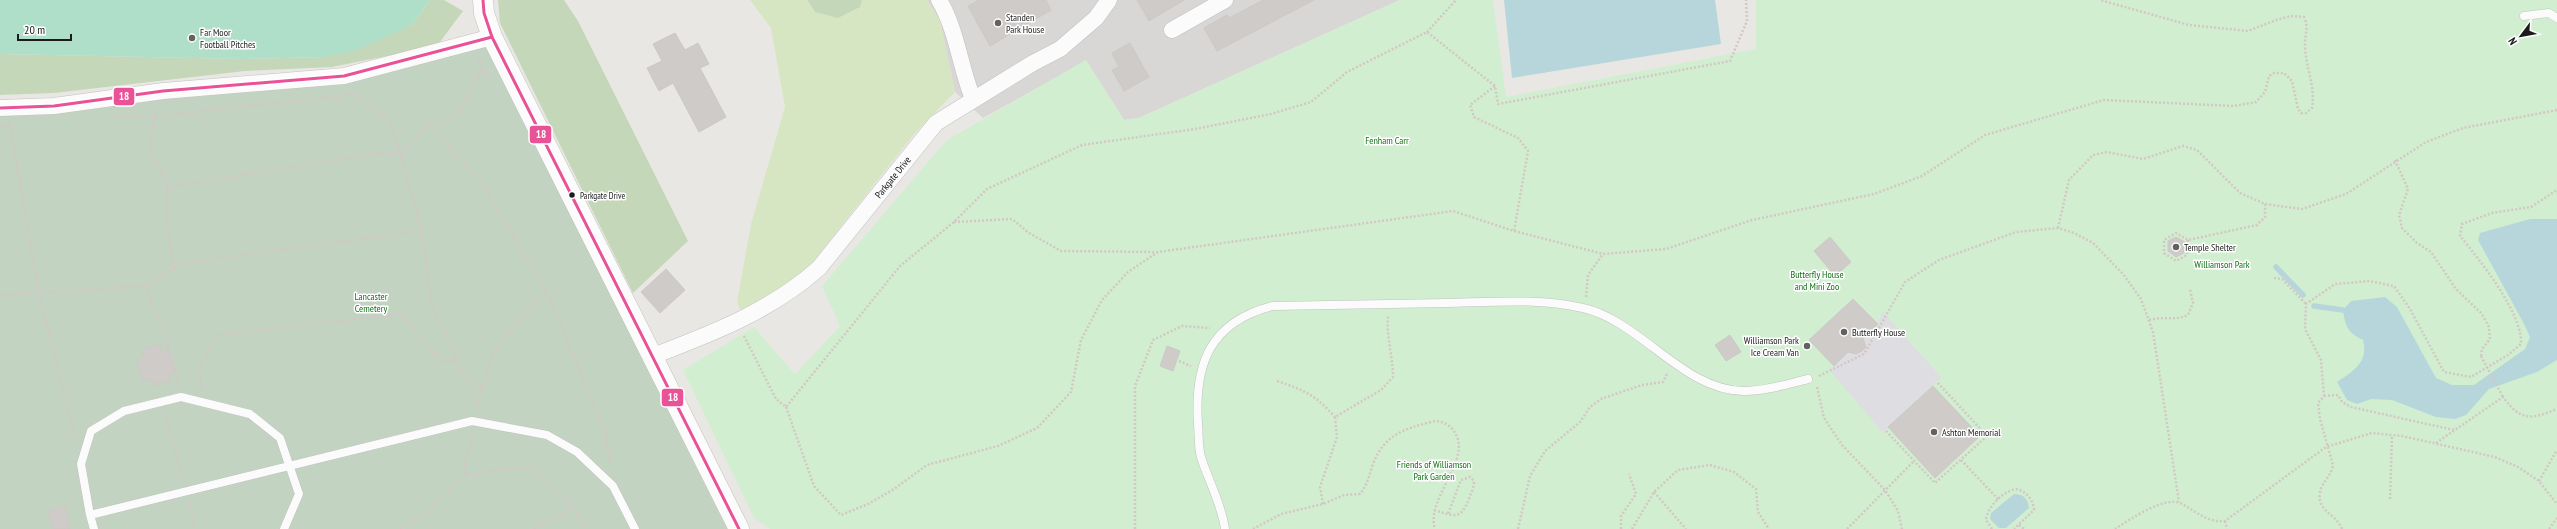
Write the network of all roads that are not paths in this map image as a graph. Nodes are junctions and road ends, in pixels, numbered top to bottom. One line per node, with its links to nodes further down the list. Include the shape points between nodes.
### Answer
1 (483, 0): 8 (street, via 484,13)
2 (940, 0): 9 (street, via 950,17 964,78)
3 (1108, 0): 9 (street, Parkgate Drive, via 1096,18 1060,49)
4 (1225, 0): 7 (street)
5 (2524, 16): 6 (lane, via 2549,13)
6 (2557, 18)
7 (1172, 30)
8 (492, 37): 10 (street, via 344,76 163,91 54,106); 11 (street)
9 (973, 99): 11 (street, Parkgate Drive, via 936,123 820,268 737,323)
10 (0, 108)
11 (653, 356): 18 (street)
12 (1811, 378): 19 (lane, via 1745,391 1722,388 1705,382 1622,324 1584,308 1532,301 1272,306 1247,313 1227,328 1207,350 1201,369 1197,406 1200,455)
13 (288, 466): 14 (lane); 14 (lane, via 280,438 250,414 181,397 124,412 91,430 81,464); 16 (lane, via 298,494); 17 (lane, via 472,421 481,422 547,435 577,452 613,486)
14 (90, 515): 15 (lane)
15 (94, 529)
16 (284, 529)
17 (635, 529)
18 (739, 529)
19 (1225, 529)

